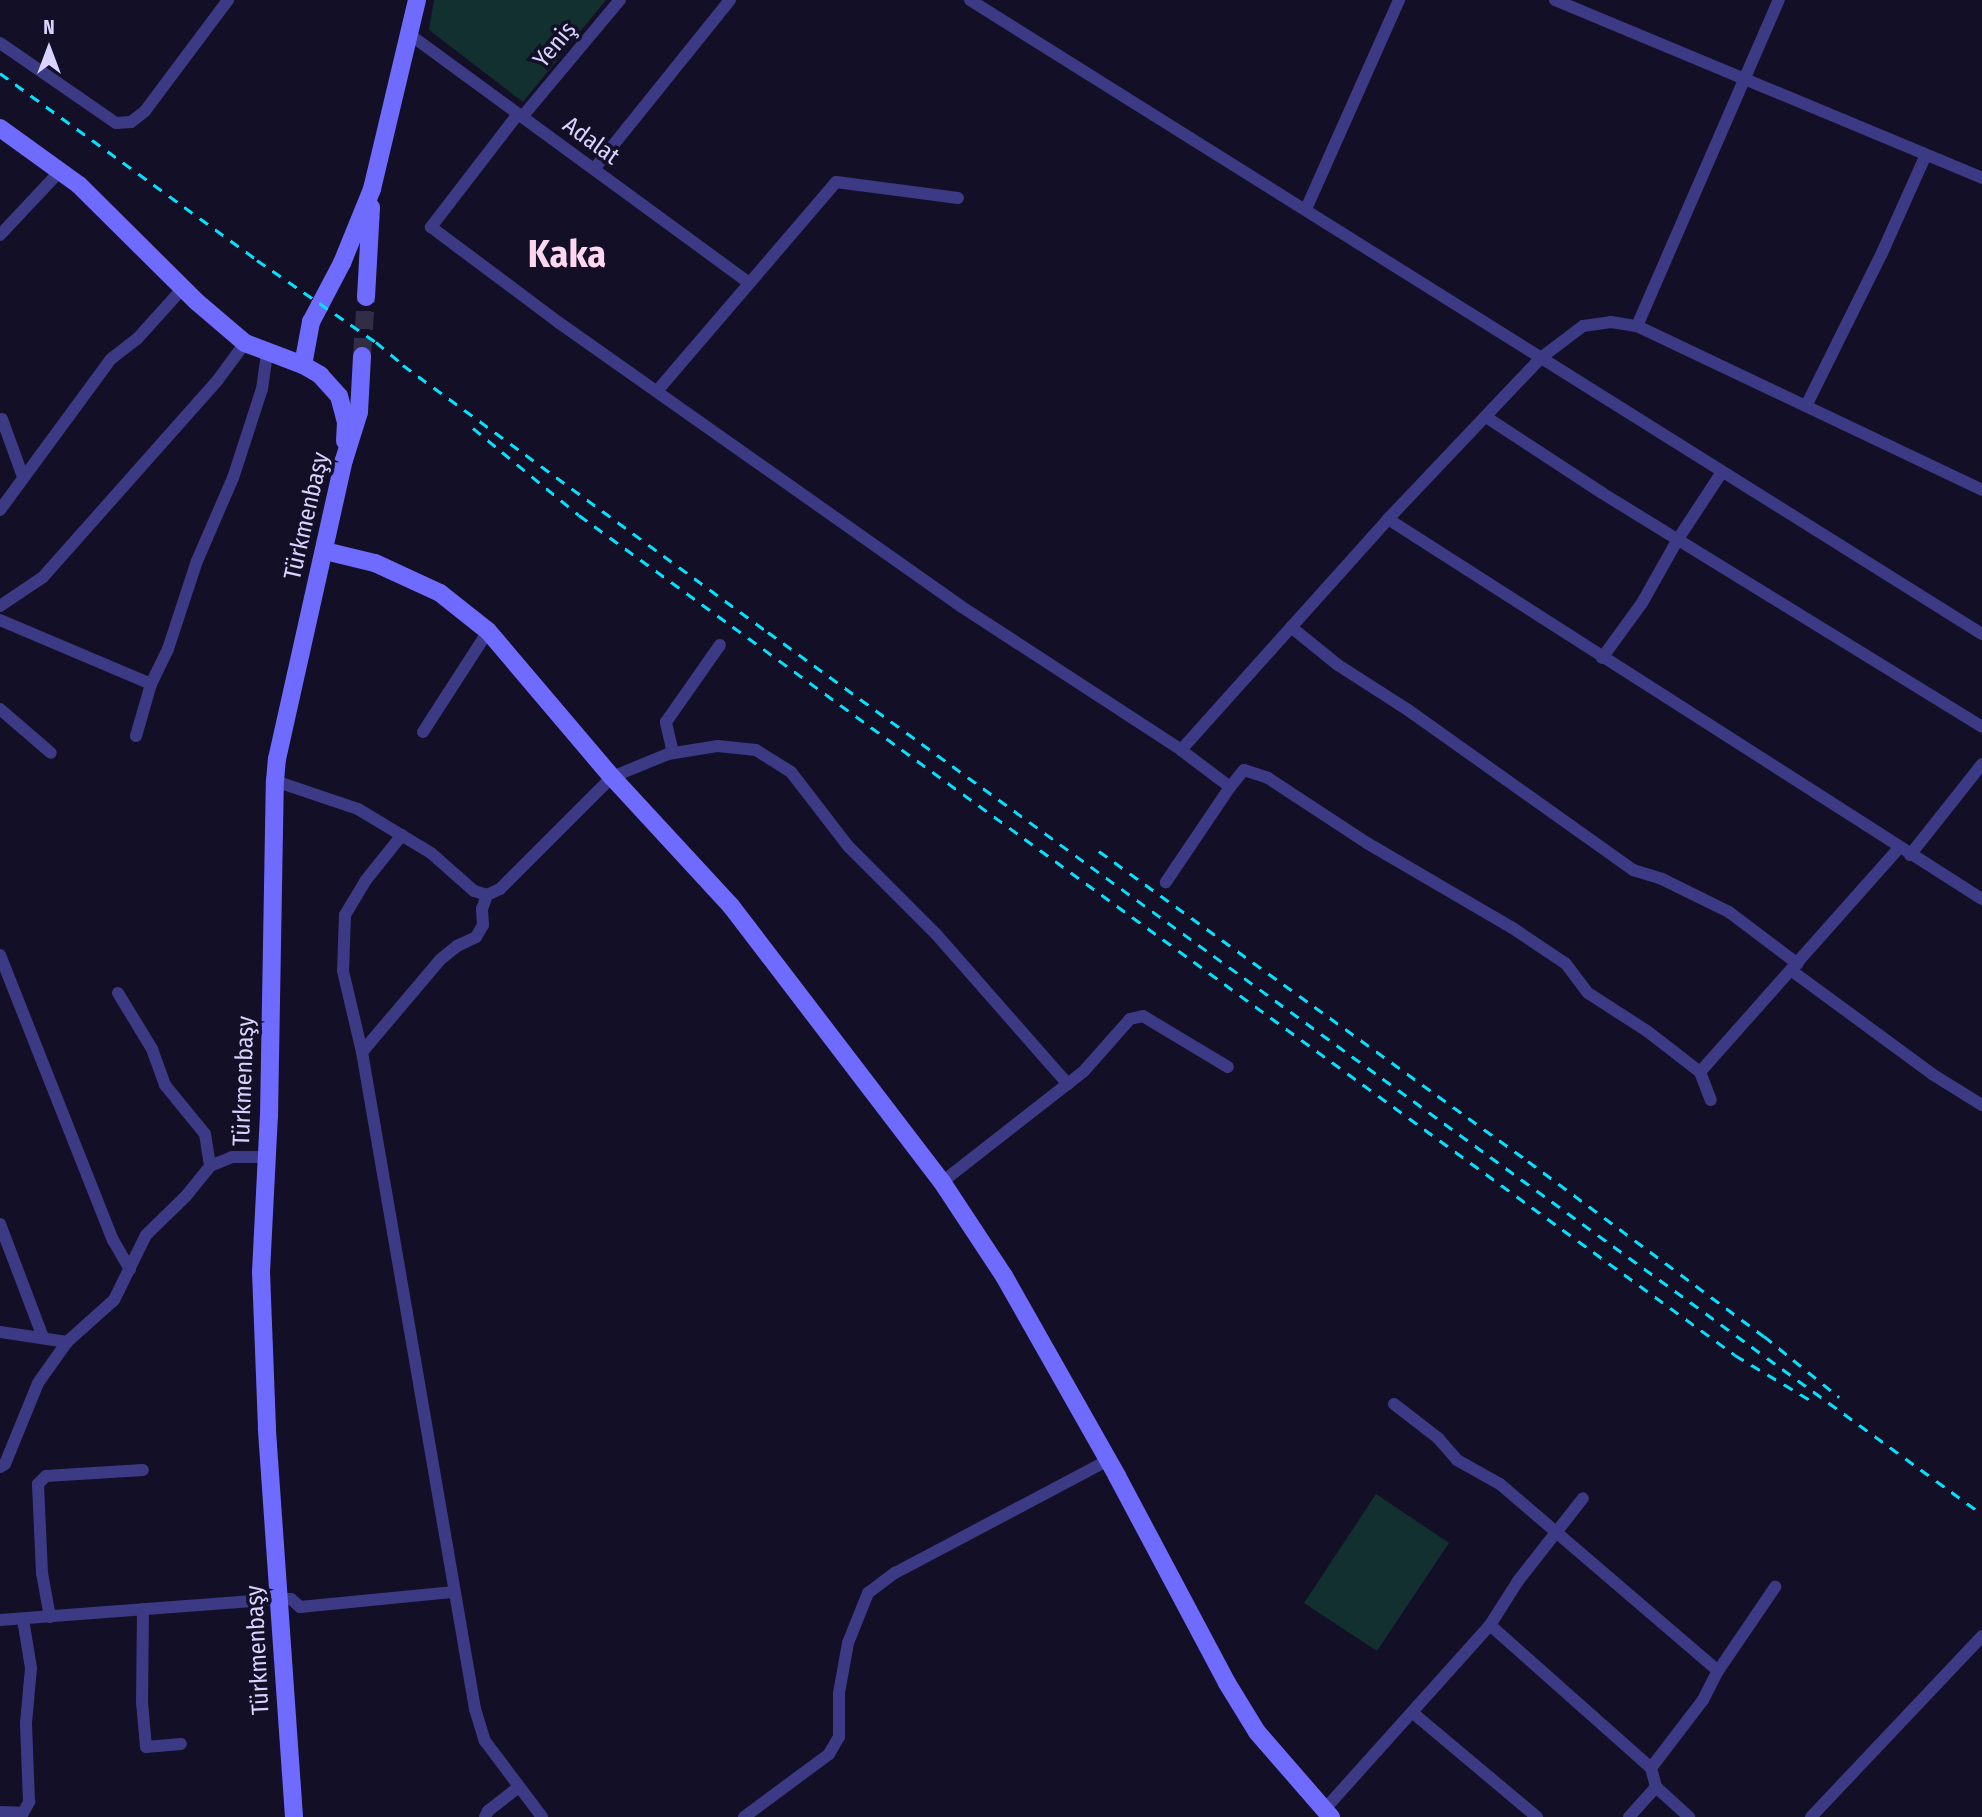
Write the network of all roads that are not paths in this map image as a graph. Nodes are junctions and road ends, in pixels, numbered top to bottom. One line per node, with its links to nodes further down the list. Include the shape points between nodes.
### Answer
1 (228, 0): 10 (street, via 145,111 131,122 116,123)
2 (417, 0): 9 (street)
3 (620, 0): 12 (street, Yeniş)
4 (730, 0): 15 (street)
5 (970, 0): 20 (street)
6 (1399, 0): 20 (street)
7 (1555, 0): 11 (street)
8 (1779, 0): 11 (street)
9 (410, 34): 12 (street, Adalat); 18 (street)
10 (0, 43)
11 (1744, 80): 14 (street); 25 (street)
12 (520, 116): 15 (street, Adalat); 31 (street, Yeniş, via 431,227)
13 (0, 128): 16 (street)
14 (1925, 157): 17 (street); 32 (street)
15 (594, 169): 22 (street, Adalat)
16 (60, 171): 21 (street); 23 (street)
17 (1982, 178)
18 (372, 189): 24 (street); 30 (street, via 342,263 311,322)
19 (958, 198): 22 (street, via 836,181)
20 (1306, 209): 29 (street)
21 (0, 235)
22 (748, 282): 31 (street)
23 (183, 288): 26 (street); 37 (street, via 111,359)
24 (366, 297)
25 (1637, 326): 29 (street, via 1611,322 1583,326); 32 (street)
26 (245, 343): 27 (street); 43 (street, via 218,381 43,577)
27 (267, 354): 30 (street); 50 (street, via 262,389 233,478)
28 (362, 356): 35 (street, Türkmenbaşy, via 359,412)
29 (1542, 358): 33 (street); 36 (street)
30 (303, 365): 35 (street, via 320,375 339,396 346,422)
31 (657, 391): 55 (street, via 962,607)
32 (1806, 406): 38 (street)
33 (1486, 417): 40 (street); 41 (street)
34 (2, 419): 37 (street)
35 (344, 460): 42 (street, Türkmenbaşy)
36 (1722, 472): 41 (street); 47 (street)
37 (23, 477): 39 (street)
38 (1982, 490)
39 (1, 504)
40 (1388, 519): 45 (street); 49 (street)
41 (1678, 540): 49 (street, via 1642,603); 52 (street)
42 (325, 551): 46 (street, via 375,563 440,593); 60 (street, Türkmenbaşy)
43 (0, 606)
44 (0, 621): 50 (street)
45 (1291, 627): 55 (street); 68 (street, via 1338,665 1633,870 1729,912)
46 (488, 631): 53 (street); 59 (street)
47 (1982, 634)
48 (720, 645): 57 (street, via 666,722)
49 (1602, 658): 63 (street)
50 (151, 684): 54 (street)
51 (0, 709): 56 (street)
52 (1982, 727)
53 (423, 732)
54 (135, 736)
55 (1181, 750): 61 (street)
56 (51, 753)
57 (674, 753): 59 (street); 73 (street, via 718,746 756,750 791,772 848,846 936,934)
58 (1982, 764): 63 (street)
59 (612, 777): 65 (street, via 500,889); 78 (street, via 731,906)
60 (275, 781): 62 (street, via 358,809); 76 (street, Türkmenbaşy)
61 (1230, 787): 64 (street); 72 (street, via 1244,770 1295,794 1566,964 1588,993)
62 (402, 835): 65 (street, via 431,853 474,891); 70 (street, via 345,915 342,971)
63 (1905, 852): 66 (street); 68 (street)
64 (1166, 882)
65 (487, 895): 70 (street, via 483,925 476,937 441,959)
66 (1982, 899)
67 (0, 956): 80 (street, via 113,1240)
68 (1795, 968): 72 (street); 75 (street, via 1932,1074)
69 (118, 993): 77 (street, via 152,1049 165,1085 205,1134)
70 (362, 1052): 91 (street)
71 (1227, 1067): 73 (street, via 1143,1016 1130,1019)
72 (1700, 1072): 74 (street)
73 (1068, 1084): 78 (street)
74 (1711, 1100)
75 (1982, 1105)
76 (267, 1157): 77 (street, via 232,1157); 92 (street, Türkmenbaşy, via 261,1285)
77 (210, 1166): 80 (street, via 146,1235)
78 (942, 1182): 85 (street, via 1004,1276)
79 (0, 1224): 82 (street)
80 (131, 1269): 83 (street, via 114,1300)
81 (0, 1332): 82 (street)
82 (43, 1336): 83 (street)
83 (67, 1342): 86 (street, via 38,1383)
84 (1394, 1404): 89 (street, via 1438,1438 1457,1460 1500,1483)
85 (1108, 1460): 106 (street, via 1257,1732); 111 (street, via 895,1573 867,1593 848,1643 839,1693 839,1737 829,1754)
86 (0, 1467)
87 (143, 1470): 94 (street, via 46,1476 38,1484 42,1573)
88 (1583, 1498): 89 (street)
89 (1558, 1532): 97 (street); 99 (street)
90 (1775, 1587): 99 (street)
91 (454, 1592): 92 (street, via 300,1607); 103 (street, via 485,1741)
92 (280, 1599): 93 (street); 108 (street, Türkmenbaşy)
93 (143, 1609): 94 (street); 101 (street, via 146,1746)
94 (50, 1617): 95 (street)
95 (23, 1619): 96 (street); 107 (street, via 31,1668)
96 (0, 1620)
97 (1490, 1625): 100 (street); 102 (street)
98 (1982, 1636): 115 (street)
99 (1718, 1671): 102 (street, via 1703,1700)
100 (1413, 1713): 106 (street); 112 (street)
101 (181, 1744)
102 (1651, 1768): 104 (street)
103 (519, 1787): 109 (street); 110 (street)
104 (1656, 1787): 113 (street); 114 (street)
105 (0, 1812): 107 (street)
106 (1327, 1813)
107 (25, 1815)
108 (294, 1817)
109 (485, 1817)
110 (541, 1817)
111 (744, 1817)
112 (1536, 1817)
113 (1629, 1817)
114 (1689, 1817)
115 (1811, 1817)

